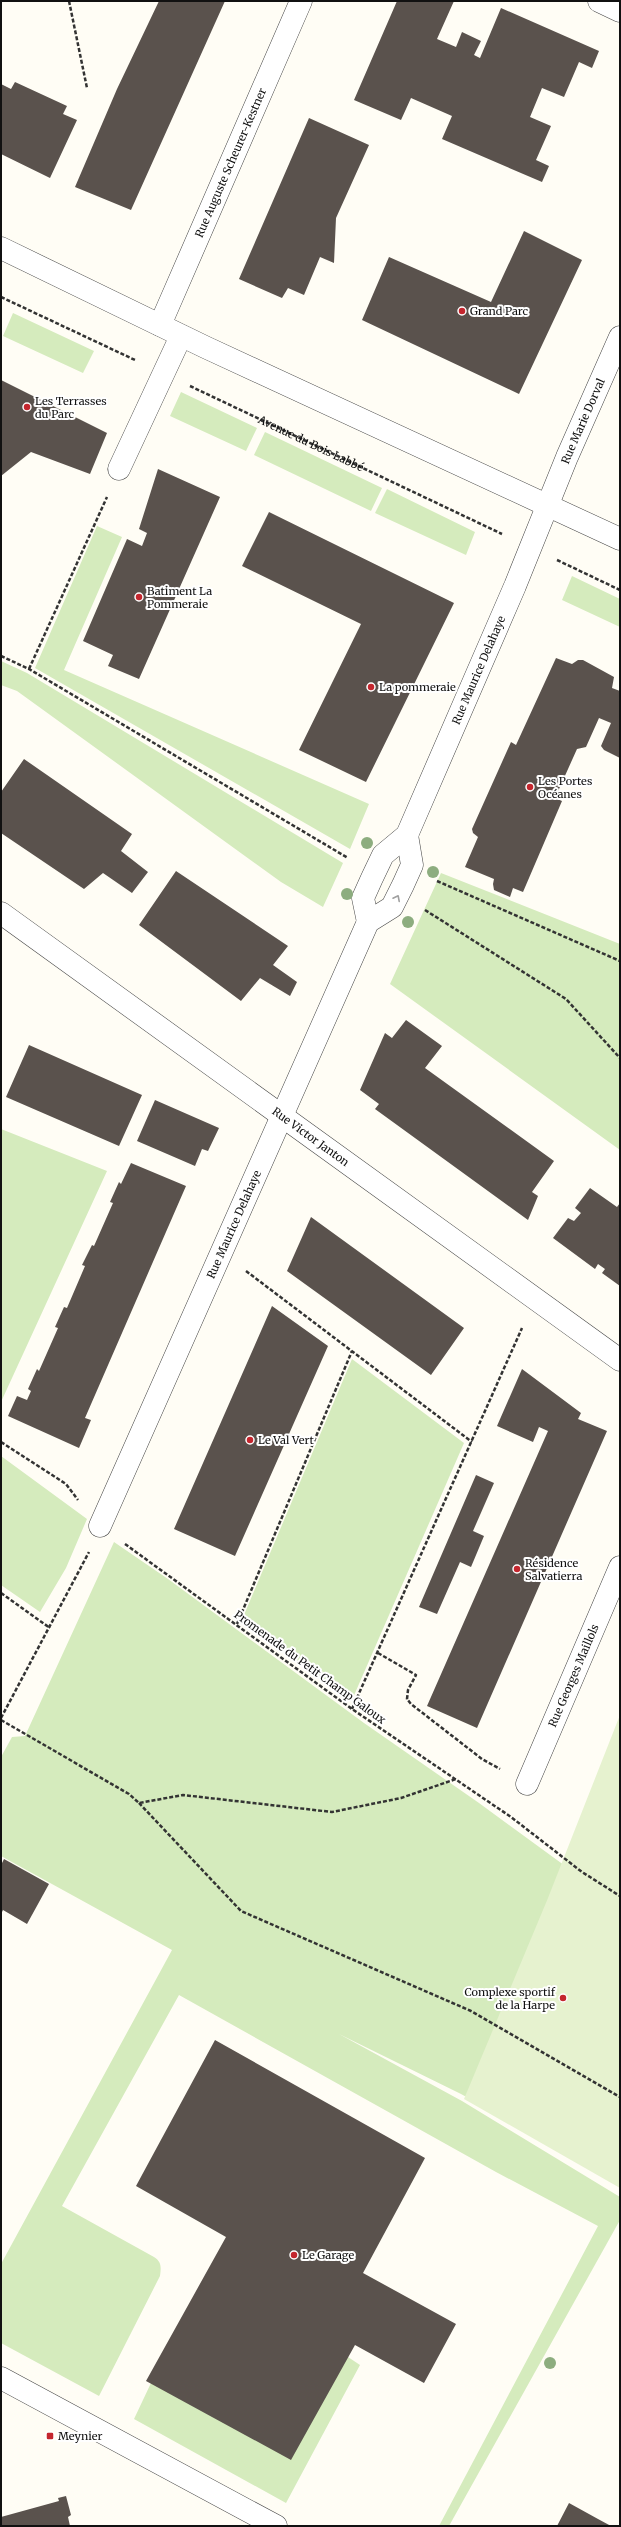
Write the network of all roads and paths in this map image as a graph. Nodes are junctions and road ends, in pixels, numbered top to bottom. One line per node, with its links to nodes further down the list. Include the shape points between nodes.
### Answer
1 (69, 1): 5 (path)
2 (301, 1): 8 (street, Rue Auguste Scheurer-Kestner)
3 (598, 1): 4 (street)
4 (620, 11)
5 (87, 88)
6 (1, 248): 8 (street)
7 (1, 297): 11 (path, Avenue du Bois Labbé)
8 (160, 325): 9 (street)
9 (181, 336): 11 (street); 13 (street)
10 (620, 337): 13 (street, Rue Marie Dorval)
11 (163, 374): 12 (street); 15 (path, Avenue du Bois Labbé)
12 (119, 469): 18 (path)
13 (548, 505): 14 (street); 15 (street, Rue Maurice Delahaye)
14 (620, 539)
15 (531, 549): 16 (path, Avenue du Bois Labbé); 19 (street, Rue Maurice Delahaye)
16 (620, 590)
17 (1, 656): 18 (path)
18 (29, 669): 20 (path, via 344,855)
19 (406, 835): 20 (street, Rue Maurice Delahaye, via 383,855); 22 (street, via 412,865)
20 (372, 878): 24 (street, Rue Maurice Delahaye, via 363,898)
21 (430, 878): 25 (path)
22 (399, 894): 24 (street, one-way to 22, via 392,907); 26 (path, via 566,999)
23 (1, 913): 27 (street, Rue Victor Janton)
24 (368, 922): 27 (street, Rue Maurice Delahaye)
25 (620, 961)
26 (620, 1057)
27 (282, 1114): 28 (street, Rue Maurice Delahaye); 29 (street, Rue Victor Janton)
28 (219, 1257): 30 (path, via 240,1266); 34 (street, Rue Maurice Delahaye)
29 (535, 1298): 31 (street, Rue Victor Janton); 33 (path)
30 (352, 1352): 33 (path); 37 (path)
31 (620, 1360)
32 (1, 1442): 34 (path, Promenade du Petit Champ Galoux, via 66,1484)
33 (472, 1442): 39 (path)
34 (100, 1526): 37 (path, Promenade du Petit Champ Galoux); 38 (path, via 79,1574)
35 (620, 1567): 43 (street, Rue Georges Maillols)
36 (1, 1593): 38 (path)
37 (237, 1624): 40 (path, Promenade du Petit Champ Galoux)
38 (50, 1628): 41 (path)
39 (378, 1653): 40 (path); 43 (path, via 416,1675 408,1690 407,1699 411,1704 482,1759)
40 (352, 1709): 42 (path, Promenade du Petit Champ Galoux)
41 (1, 1719): 44 (path)
42 (456, 1779): 44 (path, via 401,1798 332,1812 183,1795); 45 (path, Promenade du Petit Champ Galoux, via 582,1872)
43 (528, 1784)
44 (139, 1803): 46 (path, via 242,1911 471,2011)
45 (620, 1896)
46 (620, 2097)
47 (1, 2378): 48 (street)
48 (276, 2526)

